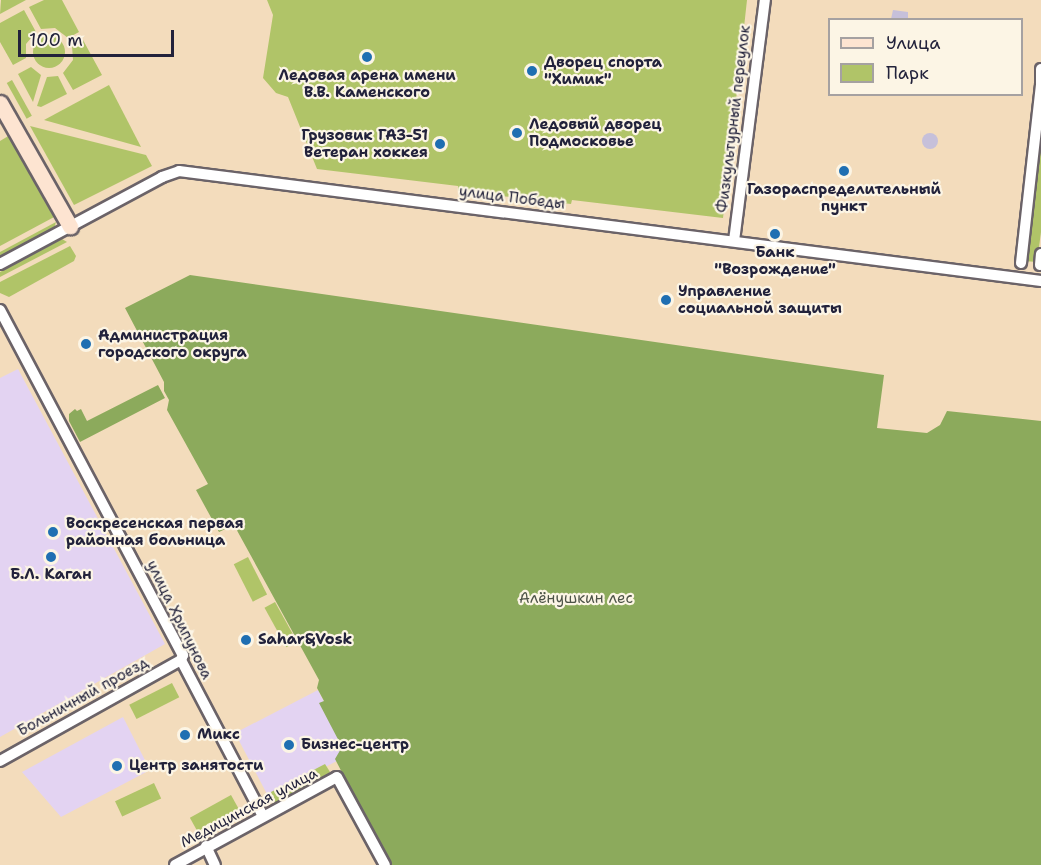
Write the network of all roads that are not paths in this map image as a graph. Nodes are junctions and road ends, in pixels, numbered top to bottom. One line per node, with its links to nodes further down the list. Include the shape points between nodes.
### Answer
1 (765, 0): 6 (street, Физкультурный переулок)
2 (1041, 69): 3 (street)
3 (1041, 84): 7 (street)
4 (0, 103): 5 (street)
5 (70, 226): 6 (street, улица Победы, via 179,171); 8 (street, улица Победы)
6 (734, 241): 9 (street, улица Победы)
7 (1021, 263)
8 (0, 264)
9 (1041, 281)
10 (0, 310): 11 (street, улица Хрипунова, via 183,655)
11 (181, 660): 12 (street, Больничный проезд); 13 (street, улица Хрипунова)
12 (0, 761)
13 (263, 816): 14 (street, Медицинская улица); 17 (street, Медицинская улица, via 337,777)
14 (206, 846): 15 (street); 16 (street, Медицинская улица)
15 (214, 864)
16 (175, 865)
17 (385, 865)

